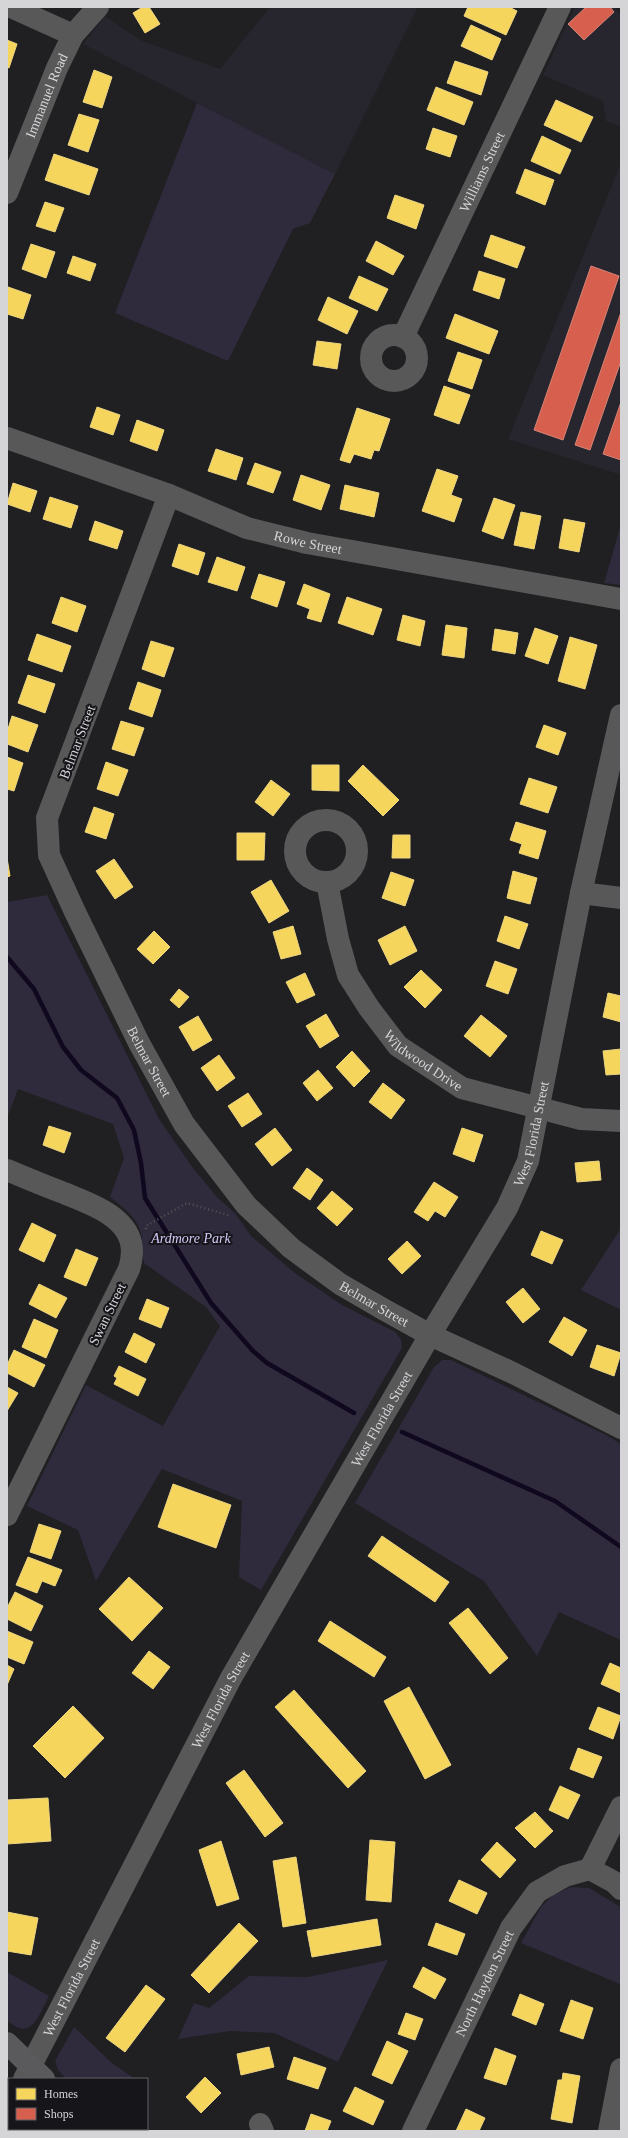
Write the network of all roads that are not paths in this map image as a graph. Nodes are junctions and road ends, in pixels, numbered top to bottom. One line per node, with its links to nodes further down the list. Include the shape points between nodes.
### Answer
1 (11, 7): 4 (street)
2 (98, 7): 4 (street, Immanuel Road)
3 (560, 7): 6 (street, Williams Street)
4 (73, 34): 5 (street, Immanuel Road)
5 (7, 193)
6 (403, 337)
7 (7, 438): 8 (street, Rowe Street)
8 (169, 495): 9 (street, Rowe Street, via 247,528 307,543); 17 (street, Belmar Street, via 47,818 49,855 139,1043 184,1124 246,1205 291,1248 340,1284)
9 (621, 599)
10 (621, 715): 12 (street, West Florida Street)
11 (327, 882): 14 (street, Wildwood Drive, via 348,975 368,1008 398,1046 462,1088)
12 (581, 893): 13 (street); 14 (street, West Florida Street)
13 (621, 898)
14 (538, 1109): 15 (street, Wildwood Drive, via 581,1119); 17 (street, West Florida Street, via 528,1161 507,1208)
15 (621, 1121)
16 (7, 1170): 19 (street, Swan Street, via 102,1209 120,1222 132,1251 129,1269)
17 (430, 1335): 18 (street, Belmar Street, via 513,1373); 25 (street, West Florida Street, via 230,1678)
18 (621, 1428)
19 (7, 1515)
20 (621, 1807): 21 (street)
21 (590, 1870): 22 (street, via 614,1882); 26 (street, North Hayden Street, via 565,1876 537,1892 511,1928)
22 (621, 1889)
23 (7, 2043): 25 (main road)
24 (621, 2069): 27 (street)
25 (33, 2074)
26 (413, 2131)
27 (609, 2131)

